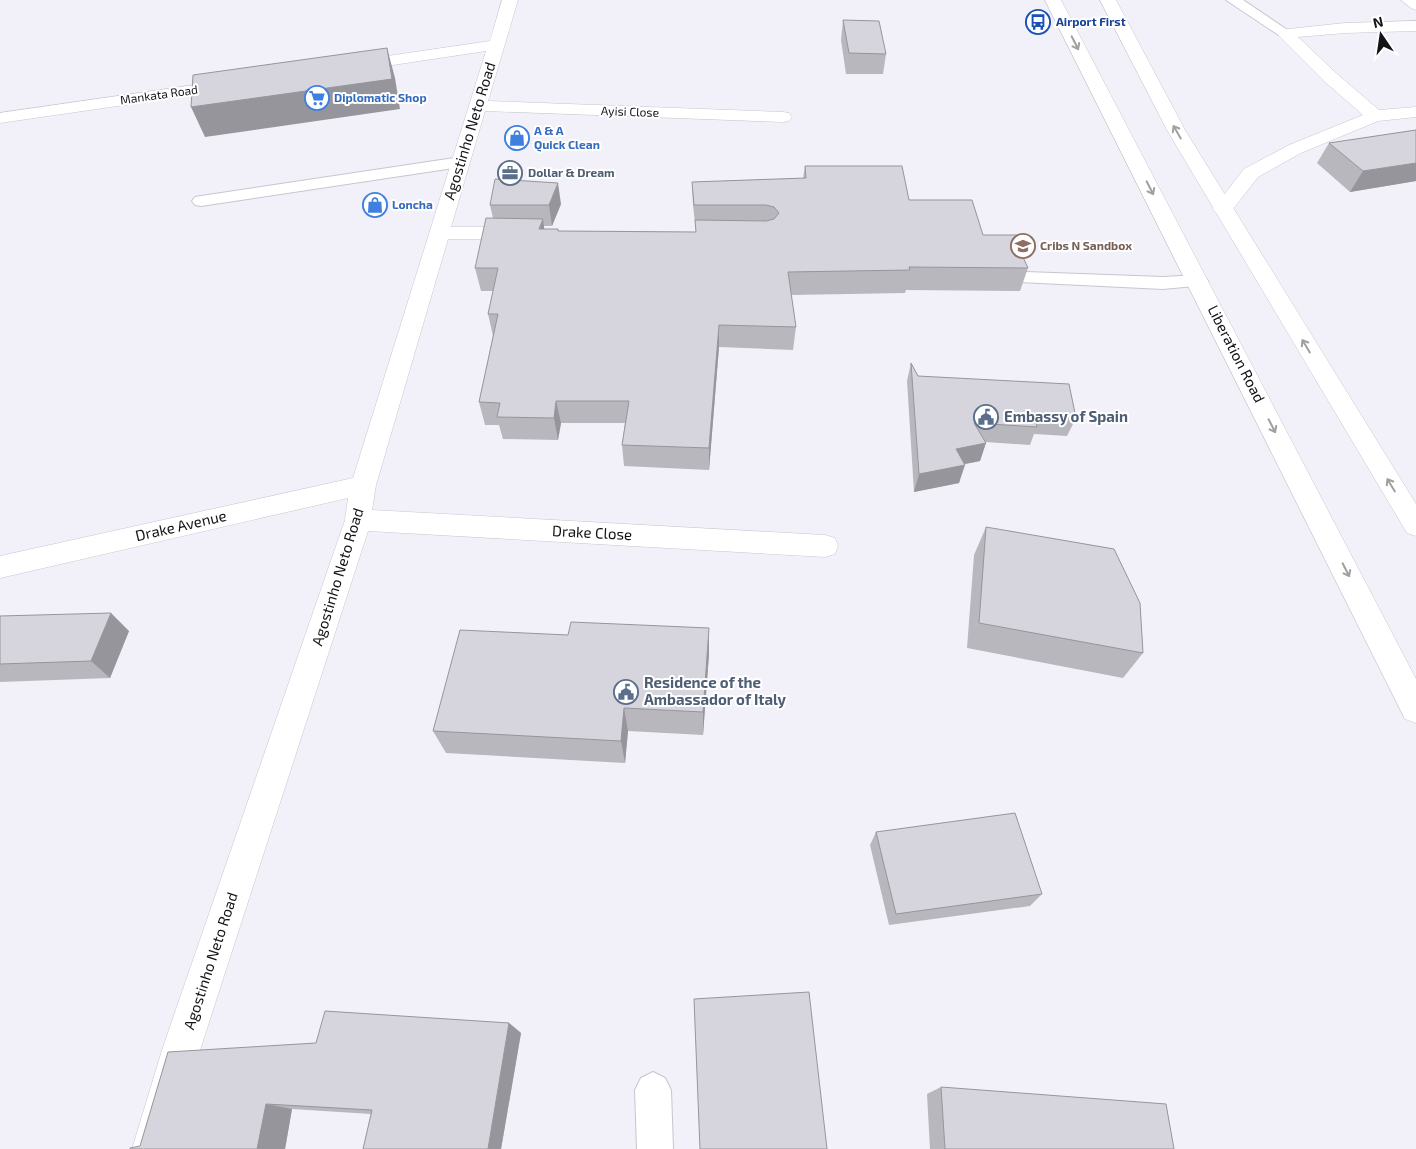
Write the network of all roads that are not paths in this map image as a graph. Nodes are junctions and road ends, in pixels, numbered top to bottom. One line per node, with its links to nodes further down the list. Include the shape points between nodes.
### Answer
1 (510, 0): 10 (main road, Agostinho Neto Road)
2 (1053, 0): 24 (main road, Liberation Road, one-way to 24)
3 (1095, 0): 7 (main road)
4 (1233, 0): 9 (lane)
5 (1409, 0): 6 (main road)
6 (1416, 5)
7 (1111, 6): 20 (main road, one-way to 7, via 1176,130)
8 (1416, 26): 9 (main road)
9 (1286, 32): 15 (main road, via 1330,78)
10 (496, 45): 11 (main road); 13 (main road, Agostinho Neto Road)
11 (340, 68)
12 (243, 82): 17 (main road, Mankata Road)
13 (478, 106): 16 (main road, Ayisi Close); 18 (main road, Agostinho Neto Road)
14 (1416, 112): 15 (main road)
15 (1375, 116): 20 (main road, via 1295,149 1251,173)
16 (783, 117)
17 (0, 118)
18 (461, 162): 19 (lane); 21 (main road, Agostinho Neto Road)
19 (201, 201)
20 (1223, 209): 27 (main road, one-way to 20)
21 (439, 232): 22 (main road); 25 (main road, Agostinho Neto Road)
22 (538, 234)
23 (1026, 278): 24 (lane, via 1163,283)
24 (1198, 281): 30 (main road, Liberation Road, one-way to 30)
25 (363, 485): 26 (main road, Agostinho Neto Road); 29 (main road, Drake Avenue)
26 (358, 520): 28 (main road, Drake Close); 34 (main road, Agostinho Neto Road, via 182,1047)
27 (1416, 526)
28 (825, 546)
29 (0, 567)
30 (1386, 647): 31 (main road); 32 (main road, Liberation Road)
31 (1416, 684)
32 (1416, 709)
33 (653, 1090): 35 (lane)
34 (152, 1149)
35 (655, 1149)

